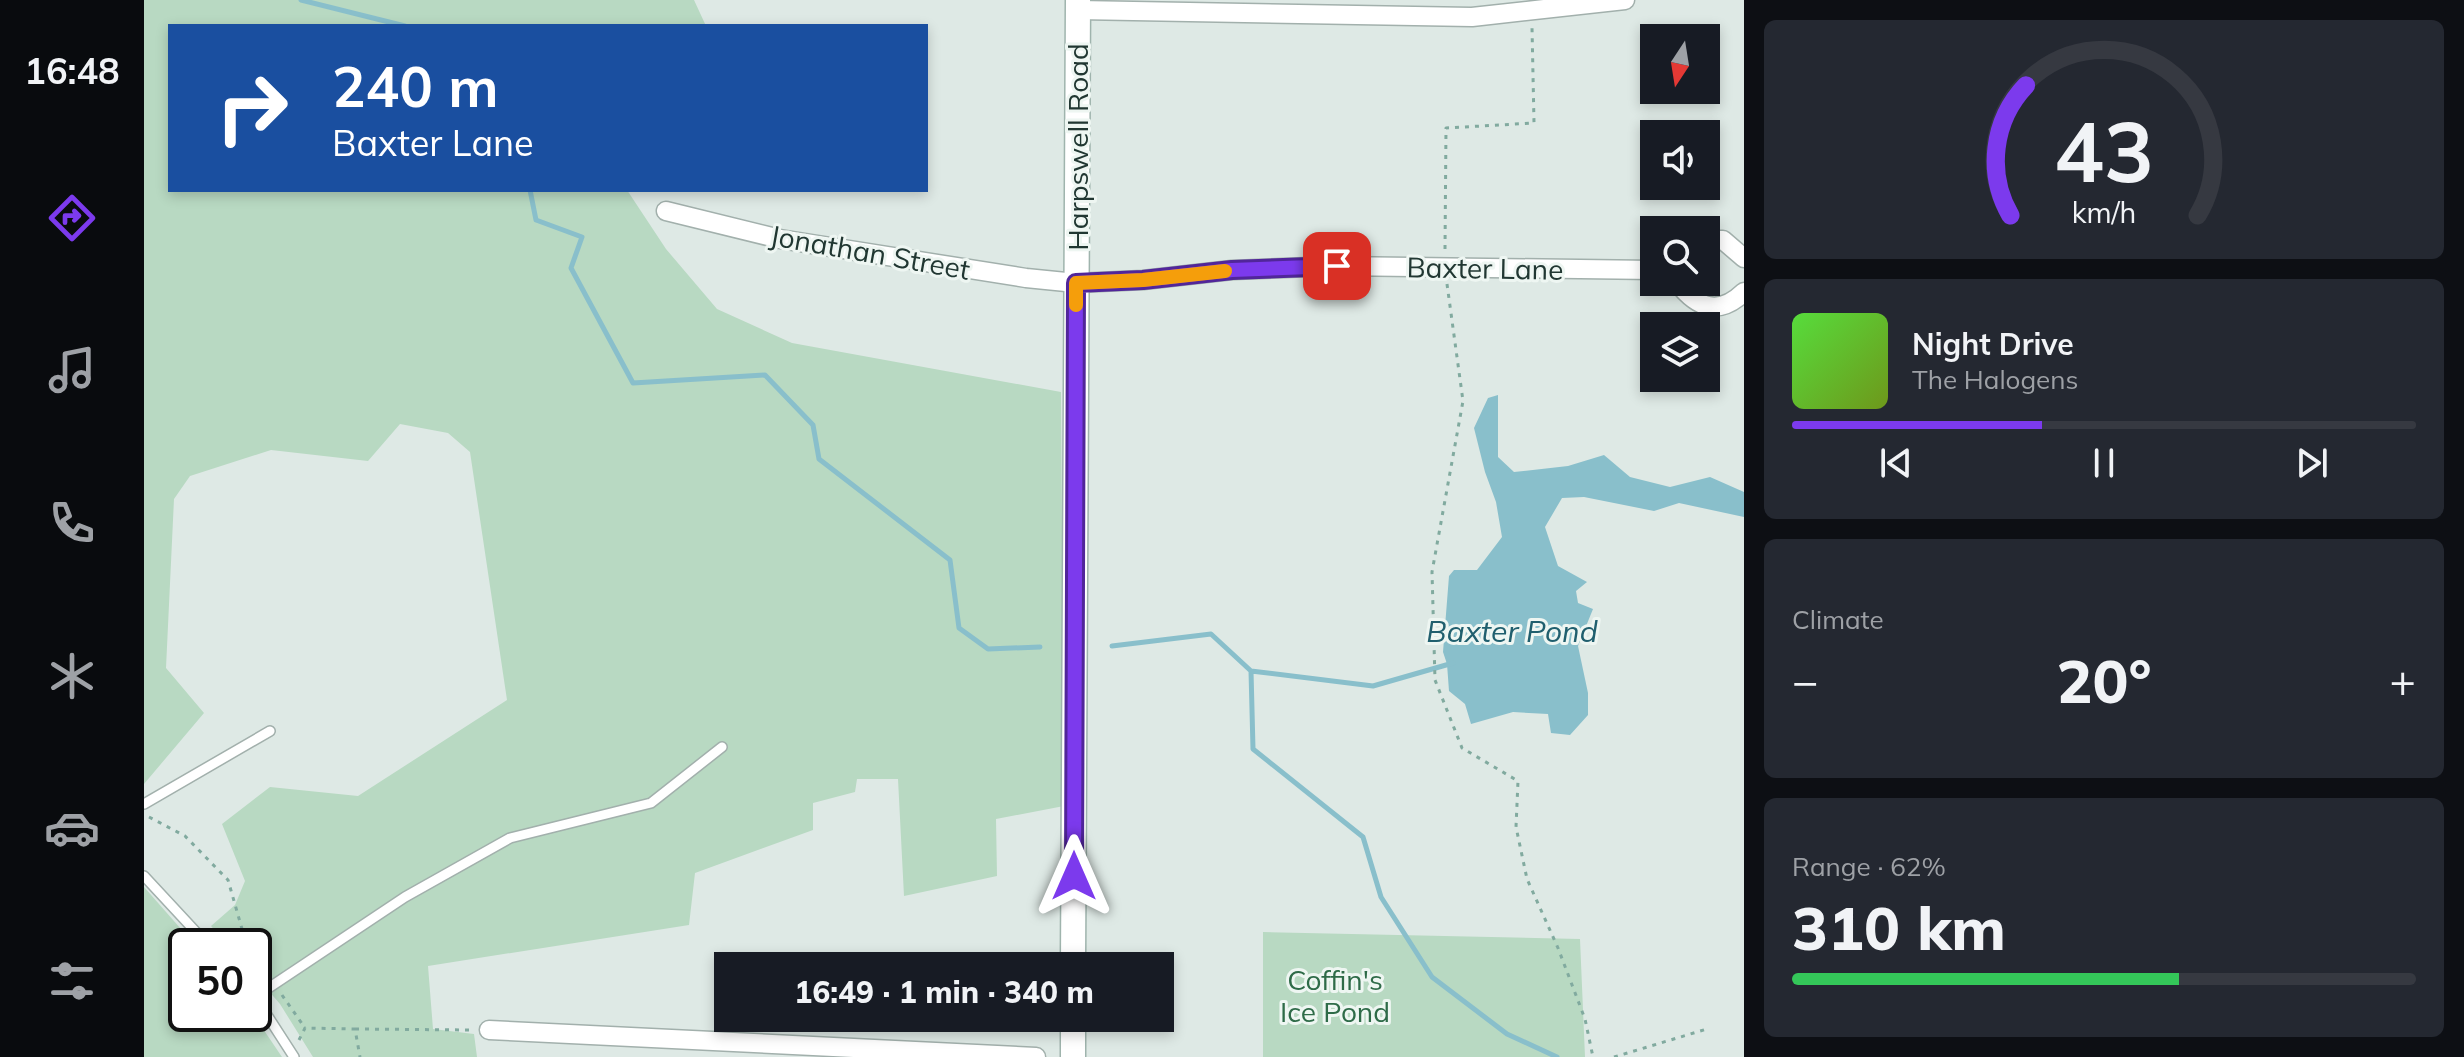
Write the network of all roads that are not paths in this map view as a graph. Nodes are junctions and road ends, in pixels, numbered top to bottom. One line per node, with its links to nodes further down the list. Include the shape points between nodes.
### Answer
1 (1625, 0): 2 (street, via 1413,18)
2 (1078, 5): 7 (main road, Harpswell Road)
3 (666, 211): 7 (street, Jonathan Street, via 780,239)
4 (1720, 240): 5 (street)
5 (1744, 258)
6 (1640, 270): 7 (street, Baxter Lane, via 1337,266)
7 (1076, 283): 15 (main road, Harpswell Road)
8 (1744, 292): 9 (street, via 1720,308)
9 (1692, 296)
10 (270, 731): 12 (lane)
11 (722, 747): 16 (lane, via 651,803 510,838 405,897)
12 (144, 804)
13 (144, 876): 14 (lane)
14 (192, 928)
15 (1073, 952)
16 (272, 985)
17 (272, 1022): 20 (lane)
18 (489, 1030): 21 (street)
19 (1073, 1032): 22 (main road)
20 (293, 1055)
21 (1036, 1057)
22 (1073, 1057)

